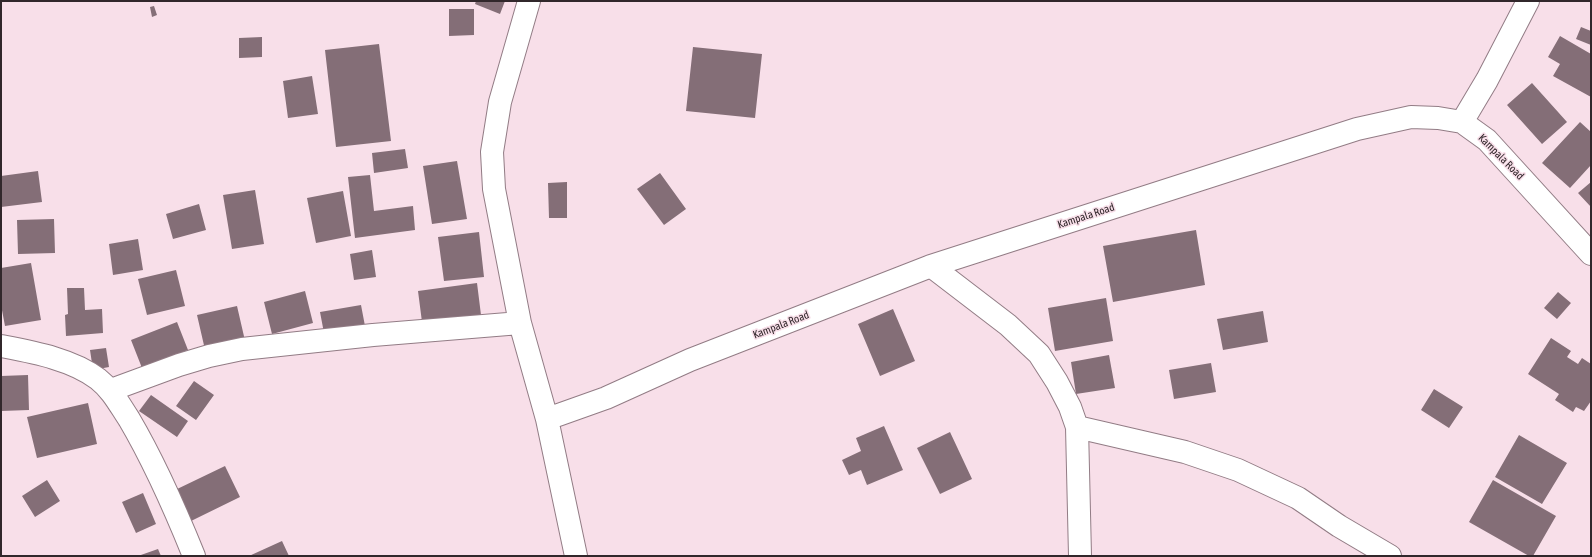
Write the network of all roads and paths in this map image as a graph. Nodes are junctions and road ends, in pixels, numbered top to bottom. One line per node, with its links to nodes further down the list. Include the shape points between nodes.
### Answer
1 (529, 1): 6 (street, via 500,102 492,152 496,197)
2 (1528, 1): 3 (street)
3 (1462, 122): 4 (street, Kampala Road, via 1487,140); 5 (street, Kampala Road, via 1411,117 1356,129)
4 (1591, 254)
5 (932, 266): 9 (street, Kampala Road, via 690,360 606,398); 10 (street, via 1008,325 1039,354 1057,382)
6 (520, 323): 8 (street, via 242,349 179,365); 9 (street)
7 (1, 346): 8 (street, via 65,362 97,378)
8 (111, 390): 11 (street, via 145,446)
9 (547, 419): 12 (street)
10 (1077, 427): 13 (street); 14 (street, via 1185,452 1238,470 1298,498)
11 (194, 556)
12 (576, 556)
13 (1080, 556)
14 (1390, 556)

